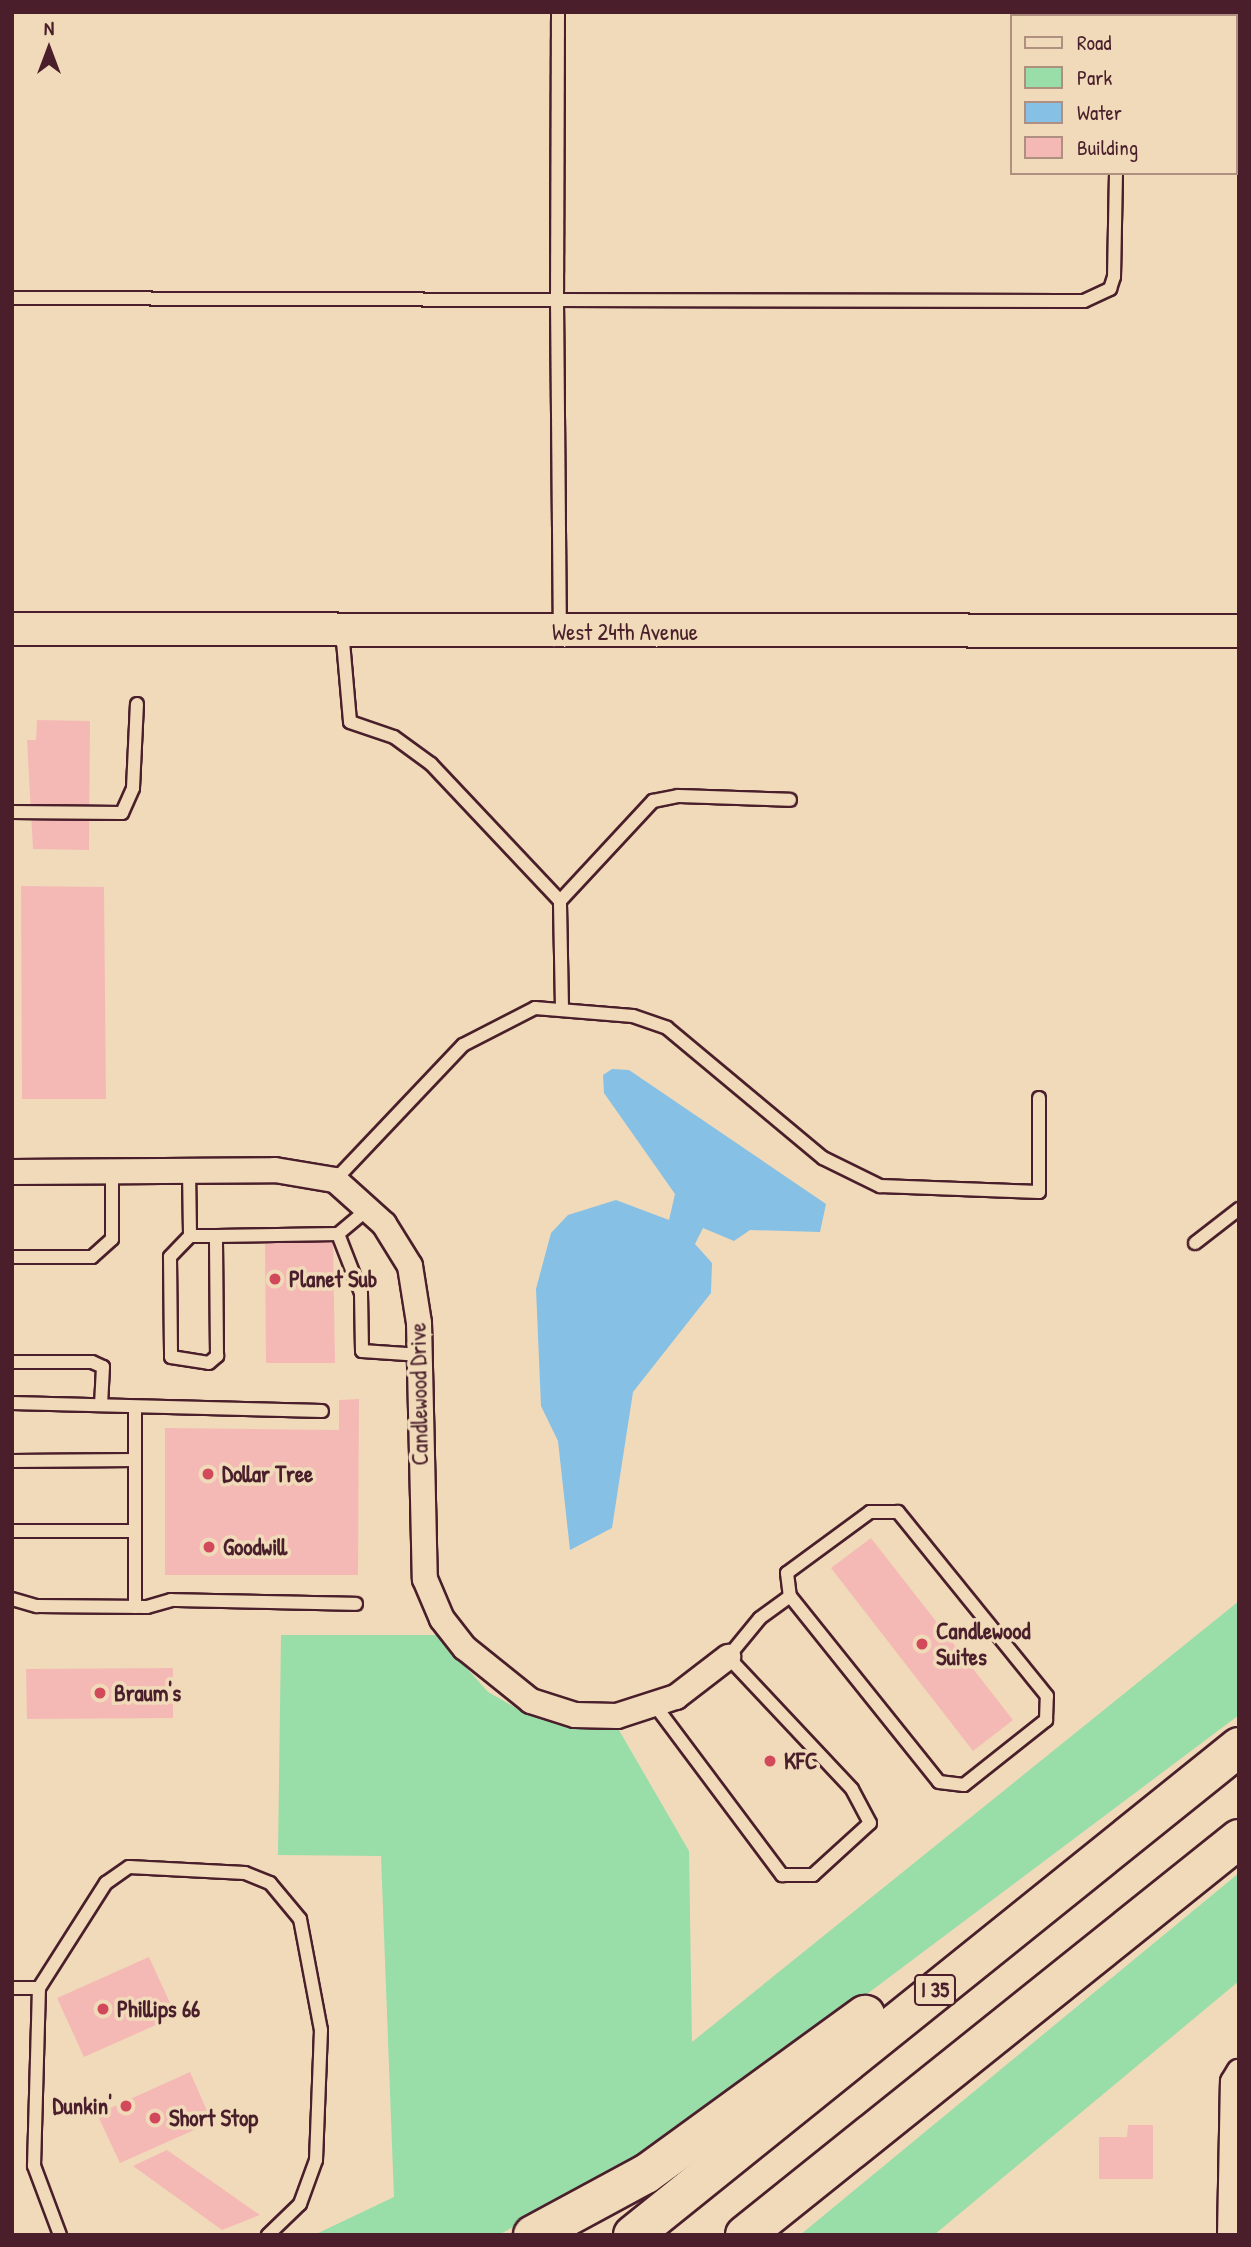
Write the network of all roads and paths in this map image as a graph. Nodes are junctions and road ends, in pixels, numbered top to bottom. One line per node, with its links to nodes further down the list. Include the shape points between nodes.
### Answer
1 (558, 12): 4 (lane)
2 (1116, 175): 4 (lane, via 1114,278 1110,289 1084,301)
3 (12, 298): 4 (lane)
4 (557, 300): 8 (lane)
5 (12, 629): 6 (street, West 24th Avenue)
6 (342, 630): 8 (street, West 24th Avenue); 12 (lane, via 350,722 394,737 431,764)
7 (1239, 631): 8 (street, West 24th Avenue)
8 (560, 632)
9 (137, 704): 11 (lane, via 133,788 122,813)
10 (790, 800): 12 (lane, via 653,801)
11 (12, 812)
12 (560, 901): 13 (lane)
13 (562, 1008): 14 (lane, via 633,1016 667,1028 823,1158 880,1186 1039,1192); 18 (lane, via 535,1008 463,1045)
14 (1040, 1098)
15 (189, 1170): 16 (street, Candlewood Drive); 18 (street, Candlewood Drive, via 285,1170); 22 (lane)
16 (112, 1171): 17 (street, Candlewood Drive); 25 (lane, via 112,1239 92,1257)
17 (12, 1172)
18 (335, 1181): 19 (street, Candlewood Drive)
19 (369, 1208): 21 (lane); 26 (street, Candlewood Drive, via 410,1266)
20 (1239, 1209): 24 (lane)
21 (338, 1234): 23 (lane); 26 (lane, via 361,1293 362,1351)
22 (190, 1236): 23 (lane); 23 (lane, via 170,1257 171,1357 180,1363 209,1363 217,1356)
23 (216, 1236)
24 (1195, 1243)
25 (12, 1257)
26 (421, 1355): 41 (street, Candlewood Drive, via 421,1531 425,1579 442,1619 493,1676 531,1701 589,1716 617,1716)
27 (12, 1362): 29 (lane, via 92,1362 103,1367)
28 (12, 1403): 29 (lane)
29 (101, 1405): 30 (lane)
30 (135, 1406): 31 (lane); 32 (lane)
31 (322, 1410)
32 (135, 1460): 33 (lane); 35 (lane)
33 (12, 1461)
34 (12, 1531): 35 (lane)
35 (135, 1531): 39 (lane)
36 (790, 1596): 36 (lane, via 939,1782 964,1785 1046,1720 1047,1696 898,1512 870,1512 787,1573); 40 (lane, via 760,1618)
37 (12, 1599): 39 (lane, via 37,1606)
38 (356, 1604): 39 (lane, via 171,1600)
39 (135, 1607)
40 (728, 1657): 41 (street, Candlewood Drive, via 676,1697); 41 (lane, via 852,1789 870,1824 813,1875 782,1875)
41 (654, 1704)
42 (1239, 1747): 44 (highway, I 35)
43 (1239, 1839): 52 (highway)
44 (1030, 1913): 50 (highway, via 943,1959 646,2174); 51 (highway, I 35)
45 (12, 1988): 46 (lane)
46 (40, 1988): 48 (lane, via 34,2166); 49 (lane, via 106,1883 129,1867 245,1872 270,1883 300,1919 321,2030 316,2160 300,2204)
47 (1239, 2071): 53 (street, via 1233,2082)
48 (60, 2235)
49 (268, 2235)
50 (533, 2235)
51 (633, 2235)
52 (745, 2235)
53 (1230, 2235)

